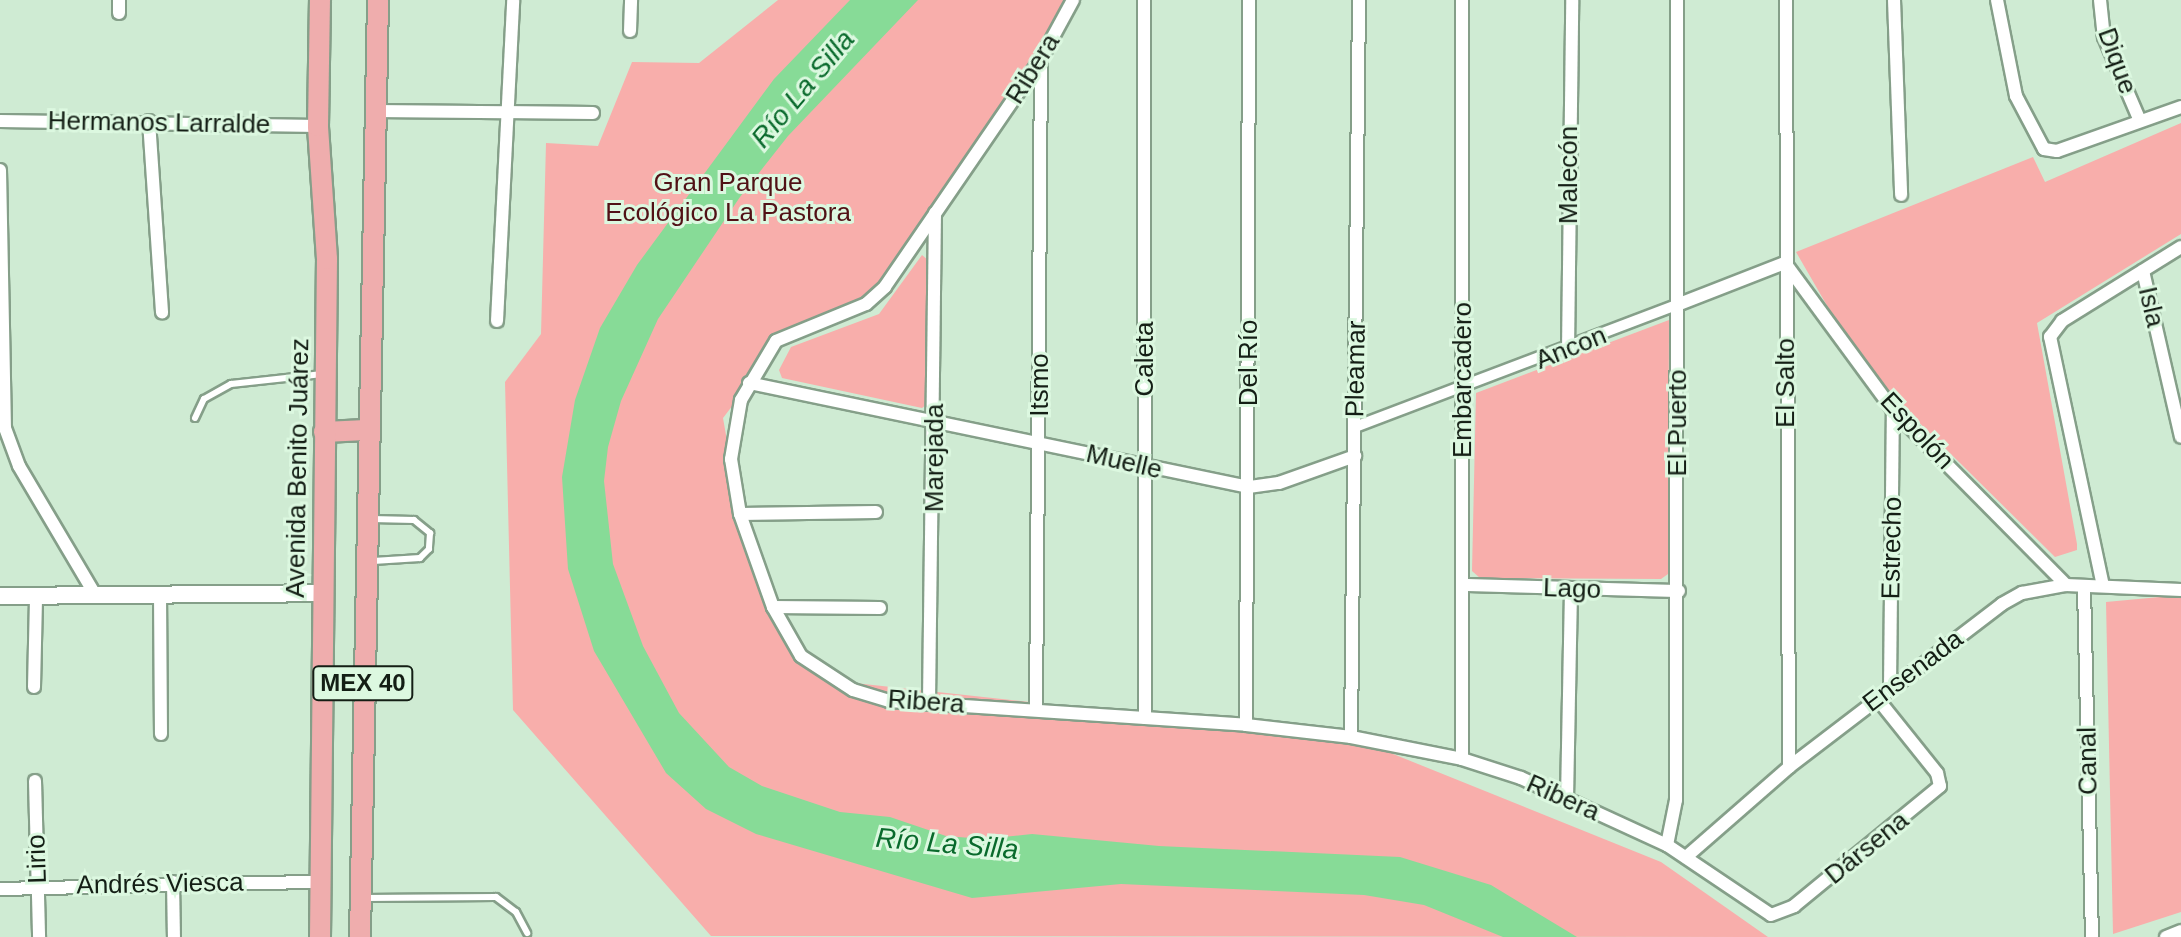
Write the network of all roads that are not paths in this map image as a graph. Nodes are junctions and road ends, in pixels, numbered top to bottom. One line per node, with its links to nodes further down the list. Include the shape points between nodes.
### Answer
1 (320, 0): 25 (main road, Avenida Benito Juárez / MEX 40)
2 (378, 0): 19 (main road, MEX 40)
3 (513, 0): 20 (street)
4 (631, 0): 16 (street)
5 (1073, 0): 17 (street, Ribera)
6 (1144, 0): 49 (street, Caleta)
7 (1249, 0): 50 (street, Del Río)
8 (1359, 0): 42 (street, Pleamar)
9 (1462, 0): 38 (street, Embarcadero)
10 (1572, 0): 35 (street, Malecón)
11 (1677, 0): 32 (street, El Puerto)
12 (1786, 0): 30 (street, El Salto)
13 (1894, 0): 27 (street)
14 (1997, 0): 24 (street, via 2004,55 2033,135 2044,149 2057,151)
15 (2100, 0): 24 (street, Dique, via 2104,37)
16 (630, 31)
17 (1041, 59): 28 (street, Ribera); 47 (street, Itsmo)
18 (2181, 107): 24 (street)
19 (375, 111): 20 (street); 44 (main road, MEX 40)
20 (508, 113): 21 (street); 34 (street)
21 (593, 113)
22 (0, 121): 23 (street, Hermanos Larralde)
23 (149, 121): 25 (street, Hermanos Larralde); 33 (street)
24 (2140, 121)
25 (318, 126): 36 (main road, Avenida Benito Juárez / MEX 40, via 327,259)
26 (0, 170): 43 (street)
27 (1901, 195)
28 (935, 213): 37 (street, Ribera, via 876,297 776,341); 41 (street, Marejada)
29 (2181, 247): 31 (street)
30 (1785, 263): 32 (street, Ancon); 39 (street, Espolón); 79 (street, El Salto)
31 (2143, 271): 46 (street, Isla); 58 (street, via 2062,321 2050,337)
32 (1677, 305): 35 (street, Ancon); 61 (street, El Puerto)
33 (162, 313)
34 (497, 321)
35 (1568, 350): 38 (street, Ancon)
36 (325, 374): 40 (lane, via 231,384 204,399); 45 (main road, Avenida Benito Juárez / MEX 40)
37 (749, 383): 41 (street, Muelle); 52 (street, Ribera, via 732,437)
38 (1462, 390): 42 (street, Ancon); 55 (street, Embarcadero)
39 (1893, 410): 56 (street, Espolón); 70 (street, Estrecho)
40 (195, 418)
41 (936, 419): 47 (street, Muelle); 72 (street, Marejada)
42 (1355, 427): 48 (street, Pleamar)
43 (3, 428): 62 (street, via 19,466)
44 (366, 430): 45 (main road); 53 (main road, MEX 40)
45 (324, 432): 64 (main road, Avenida Benito Juárez / MEX 40)
46 (2181, 437)
47 (1040, 442): 49 (street, Muelle); 73 (street, Itsmo)
48 (1355, 456): 50 (street, Muelle, via 1279,483); 77 (street, Pleamar)
49 (1145, 467): 50 (street, Muelle); 74 (street, Caleta)
50 (1249, 487): 75 (street, Del Río)
51 (876, 512): 52 (street)
52 (740, 514): 67 (street, Ribera)
53 (366, 519): 54 (main road, MEX 40); 54 (lane, via 414,520 430,533 429,549 420,558)
54 (365, 561): 88 (main road, MEX 40)
55 (1465, 585): 59 (street, Lago); 78 (street, Embarcadero)
56 (2066, 585): 57 (street, Ensenada); 70 (street, Ensenada, via 2022,593 2002,604)
57 (2084, 586): 58 (street, Ensenada); 96 (street, Canal)
58 (2103, 586): 60 (street, Ensenada)
59 (1571, 590): 61 (street, Lago); 81 (street)
60 (2181, 590)
61 (1679, 591): 82 (street, El Puerto, via 1676,814)
62 (94, 593): 63 (street); 66 (street)
63 (160, 593): 64 (street); 76 (street)
64 (323, 593): 85 (main road, Avenida Benito Juárez / MEX 40)
65 (0, 596): 66 (street)
66 (36, 596): 69 (street)
67 (773, 607): 68 (street); 72 (street, Ribera, via 801,656 836,681 873,698)
68 (880, 608)
69 (34, 687)
70 (1890, 687): 71 (street, Ensenada)
71 (1877, 698): 79 (street, Ensenada); 89 (street, Dársena, via 1941,783 1934,794)
72 (929, 702): 73 (street, Ribera)
73 (1036, 710): 74 (street, Ribera)
74 (1145, 718): 75 (street, Ribera)
75 (1246, 725): 77 (street, Ribera)
76 (161, 734)
77 (1351, 737): 78 (street, Ribera)
78 (1462, 759): 81 (street, Ribera)
79 (1789, 767): 83 (street, Ensenada)
80 (35, 781): 86 (street, Lirio)
81 (1567, 799): 82 (street, Ribera)
82 (1667, 845): 83 (street, Ribera)
83 (1686, 857): 89 (street, Ribera, via 1759,911)
84 (173, 882): 85 (street, Andrés Viesca); 86 (street, Andrés Viesca); 93 (street)
85 (320, 882): 94 (main road, Avenida Benito Juárez / MEX 40)
86 (38, 887): 87 (street, Andrés Viesca); 92 (street, Lirio)
87 (0, 889)
88 (361, 898): 91 (lane, via 496,897 516,912); 95 (main road, MEX 40)
89 (1779, 914)
90 (2181, 931): 97 (street)
91 (527, 933)
92 (39, 937)
93 (174, 937)
94 (320, 937)
95 (360, 937)
96 (2092, 937)
97 (2166, 937)

